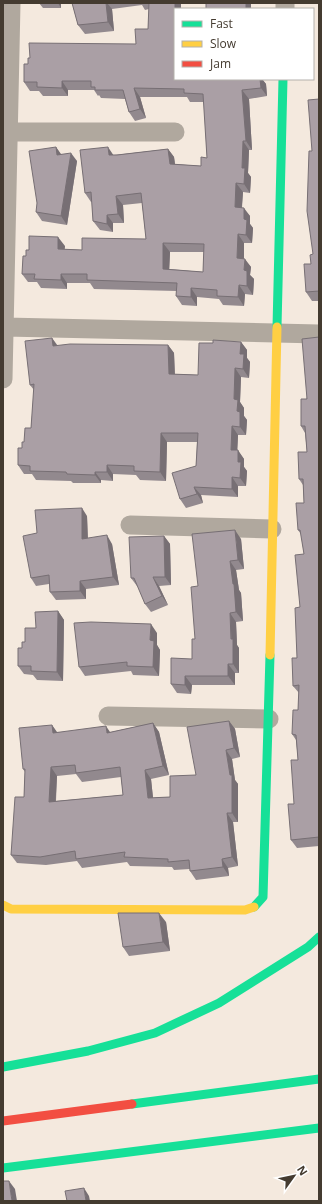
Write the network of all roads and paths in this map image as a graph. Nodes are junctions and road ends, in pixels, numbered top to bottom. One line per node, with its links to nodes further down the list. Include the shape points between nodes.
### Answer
1 (11, 3): 3 (street)
2 (283, 80): 6 (main road)
3 (6, 132): 4 (street); 5 (street)
4 (175, 132)
5 (5, 327): 6 (street); 8 (street)
6 (275, 333): 7 (street); 10 (main road)
7 (319, 334)
8 (3, 379)
9 (130, 526): 10 (street)
10 (272, 529): 12 (main road)
11 (108, 716): 12 (street)
12 (269, 719): 13 (main road, via 263,897 256,906 246,910 11,909)
13 (3, 905)
14 (319, 937): 15 (main road, via 308,947 219,1003 155,1033 88,1051)
15 (3, 1067)
16 (319, 1079): 17 (main road)
17 (3, 1121)
18 (319, 1128): 19 (main road)
19 (3, 1168)

